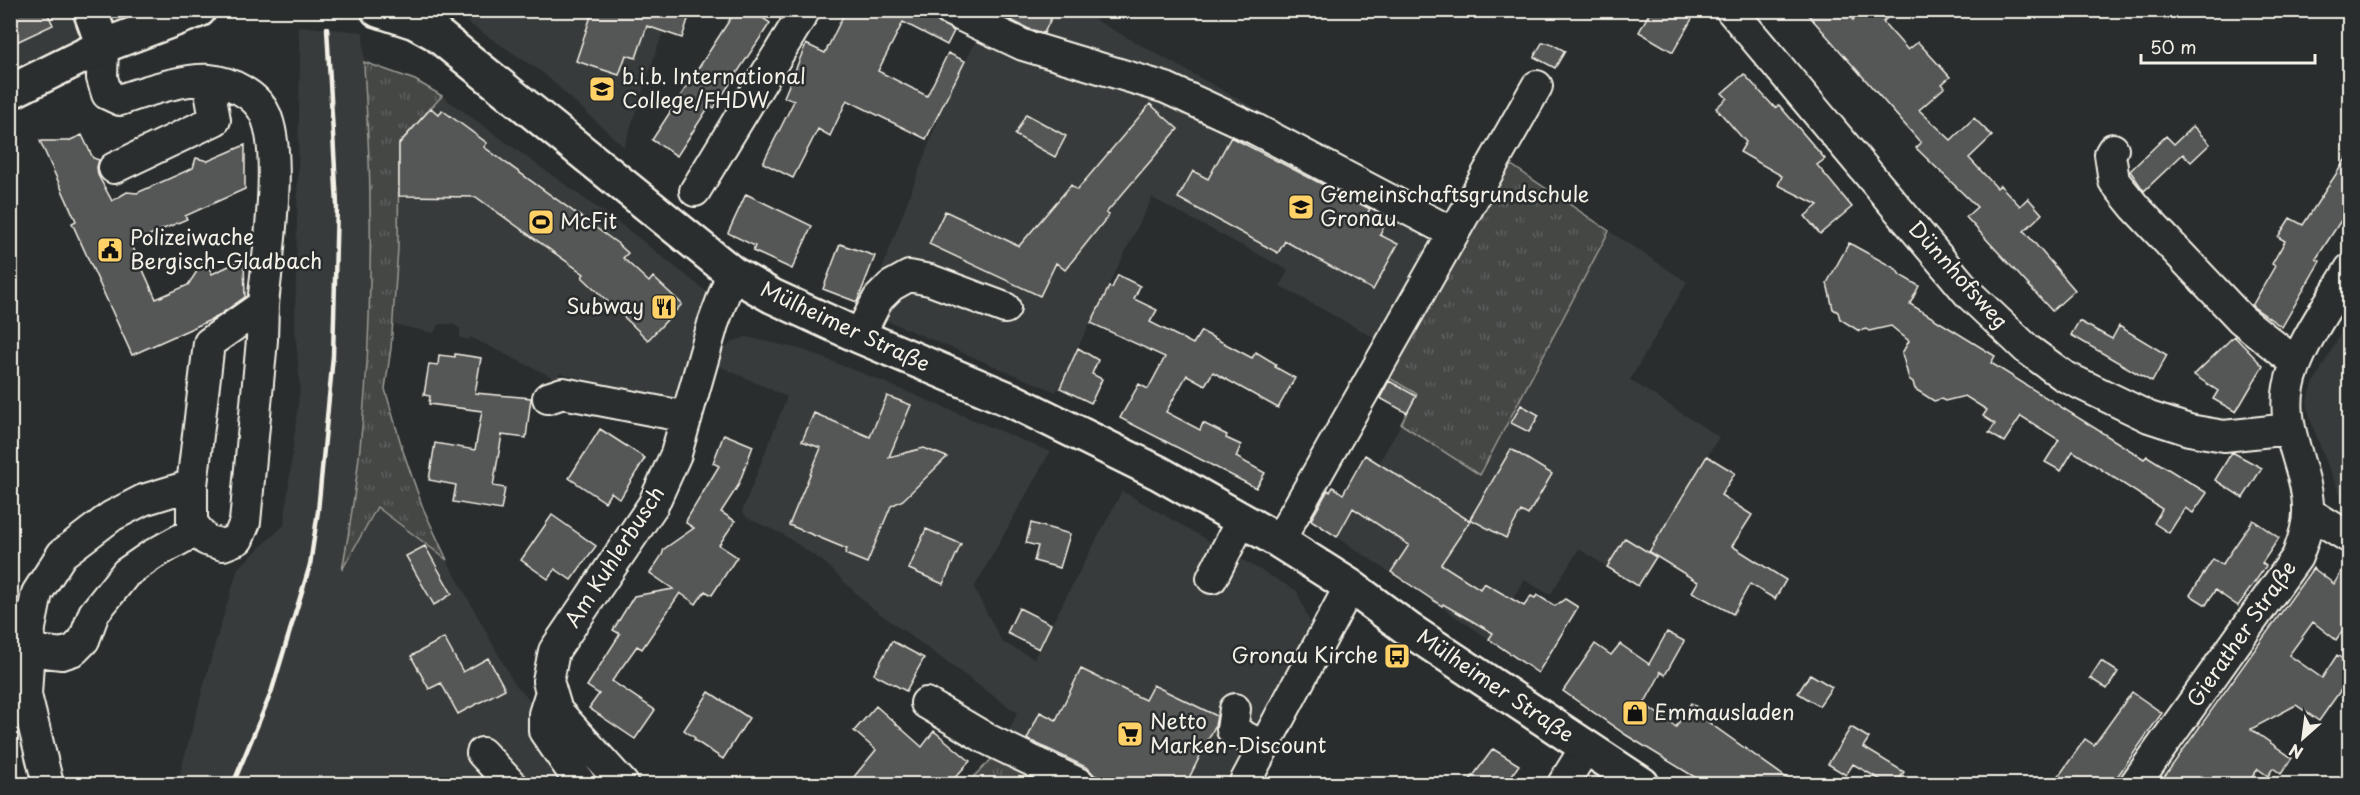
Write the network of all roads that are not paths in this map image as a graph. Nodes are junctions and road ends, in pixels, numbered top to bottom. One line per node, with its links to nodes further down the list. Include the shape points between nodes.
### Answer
1 (90, 10): 7 (main road)
2 (199, 10): 7 (main road)
3 (378, 10): 16 (main road, Mülheimer Straße, via 435,33)
4 (806, 10): 13 (street)
5 (949, 10): 14 (street, via 1023,45 1166,88 1255,129)
6 (1731, 10): 23 (street, Dünnhofsweg, via 1970,295 2027,349 2064,376 2149,417 2189,430 2224,436)
7 (103, 46): 8 (street, via 102,78 107,94 120,100 162,87); 10 (main road)
8 (208, 80): 12 (street, via 215,120); 17 (street, via 242,88 265,113 274,146)
9 (1537, 86): 14 (street)
10 (10, 92)
11 (2113, 149): 20 (street, via 2110,154 2114,181 2136,207 2241,320)
12 (114, 168)
13 (695, 190)
14 (1453, 233): 29 (street)
15 (2349, 269): 20 (street, Gierather Straße)
16 (732, 273): 19 (main road, Mülheimer Straße); 22 (street, Am Kuhlerbusch)
17 (263, 305): 24 (street, via 209,343); 27 (street, via 245,522 238,539 223,545 206,540)
18 (1005, 308): 19 (street, via 909,276 878,299)
19 (859, 336): 26 (main road, Mülheimer Straße, via 1013,401 1160,473)
20 (2296, 363): 23 (street, Gierather Straße, via 2288,389)
21 (548, 398): 22 (street, via 563,393)
22 (687, 417): 33 (street, Am Kuhlerbusch, via 676,454 653,505 554,651 548,681)
23 (2290, 429): 25 (street, Gierather Straße)
24 (192, 485): 27 (street, via 192,523); 32 (street, via 143,500 112,516 62,554 37,593)
25 (2308, 512): 28 (street); 47 (street, Gierather Straße, via 2297,557)
26 (1241, 521): 29 (main road, Mülheimer Straße); 30 (street)
27 (197, 530): 32 (street, via 126,573 94,612 84,640 74,650 62,654)
28 (2349, 538)
29 (1279, 541): 31 (main road, Mülheimer Straße)
30 (1212, 578)
31 (1350, 586): 36 (street); 37 (main road, Mülheimer Straße)
32 (29, 650): 39 (street, via 26,695)
33 (552, 692): 41 (street, via 544,714 544,731); 42 (street, Am Kuhlerbusch, via 557,711)
34 (926, 703): 43 (street, via 987,739)
35 (1235, 709): 36 (street, via 1232,730)
36 (1264, 747): 44 (street)
37 (1586, 747): 45 (street); 46 (main road, Mülheimer Straße)
38 (482, 753): 40 (street)
39 (48, 784)
40 (511, 784)
41 (581, 784)
42 (623, 784)
43 (1080, 784)
44 (1244, 784)
45 (1563, 784)
46 (1642, 784)
47 (2135, 784)

